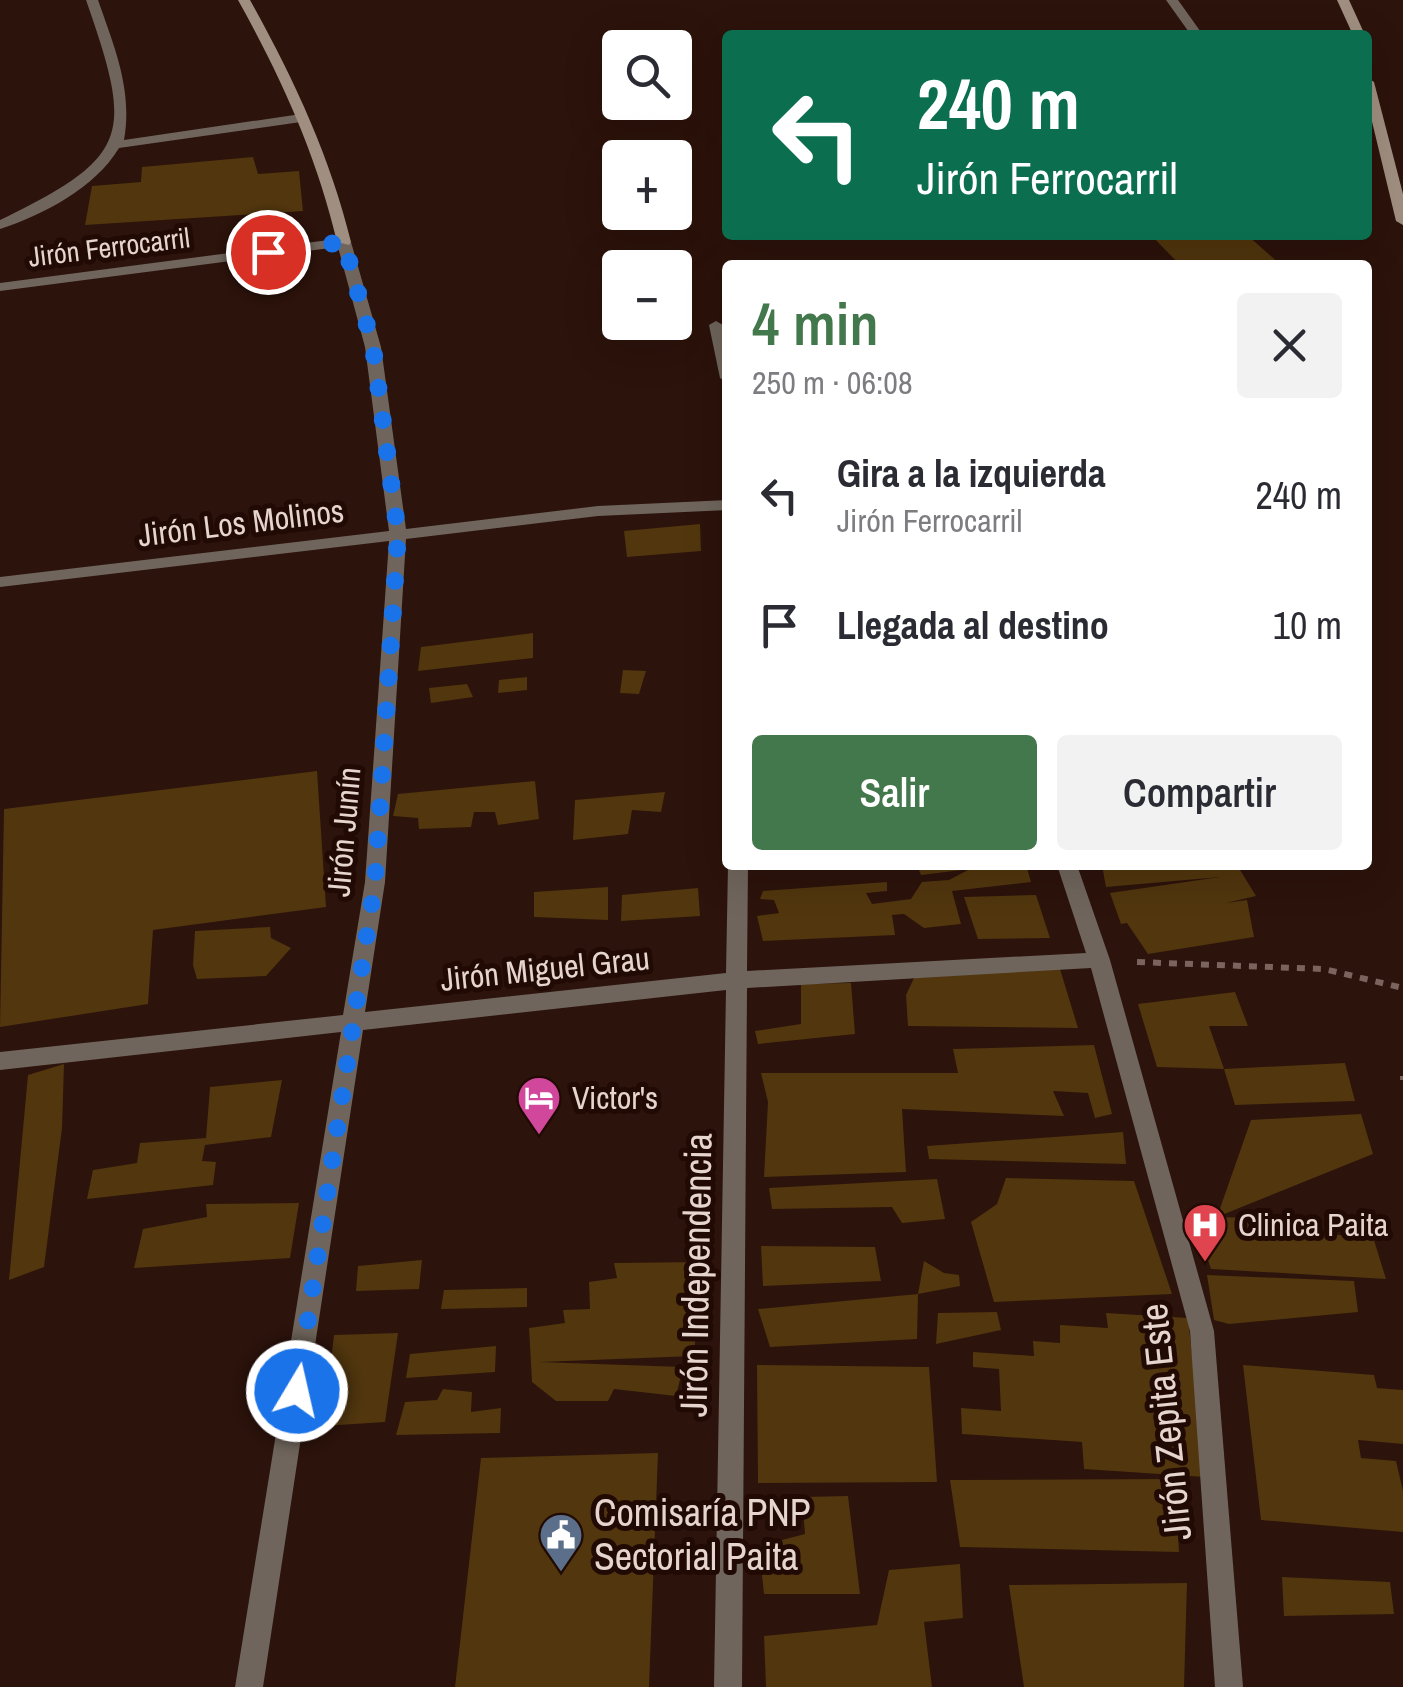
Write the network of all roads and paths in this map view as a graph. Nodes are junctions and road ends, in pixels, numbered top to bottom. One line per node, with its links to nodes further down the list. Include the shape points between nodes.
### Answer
1 (92, 0): 9 (street, via 125,102)
2 (244, 0): 7 (main road, Jirón Junín)
3 (1172, 0): 5 (street)
4 (1343, 0): 6 (main road)
5 (1193, 30)
6 (1357, 30)
7 (301, 118): 9 (street); 13 (main road, Jirón Junín, via 335,200)
8 (1372, 123): 10 (main road)
9 (115, 145): 12 (street, via 105,164 58,199)
10 (1398, 186): 11 (main road)
11 (1403, 221)
12 (0, 224)
13 (344, 242): 14 (street, Jirón Ferrocarril); 18 (street, Jirón Junín, via 373,347)
14 (0, 286)
15 (716, 326): 16 (street)
16 (722, 352)
17 (722, 505): 18 (street, Jirón Los Molinos, via 598,510)
18 (398, 534): 19 (street, Jirón Los Molinos); 25 (street, Jirón Junín, via 375,882)
19 (0, 582)
20 (738, 870): 23 (street, Jirón Independencia)
21 (1069, 870): 22 (street, Jirón Zepita Este)
22 (1099, 960): 23 (street, Jirón Miguel Grau); 24 (path, via 1324,969); 29 (street, Jirón Zepita Este, via 1202,1331)
23 (738, 980): 25 (street, Jirón Miguel Grau); 28 (street, Jirón Independencia)
24 (1403, 988)
25 (354, 1022): 26 (street, Jirón Miguel Grau); 27 (street, Jirón Junín)
26 (0, 1061)
27 (249, 1687)
28 (728, 1687)
29 (1229, 1687)

